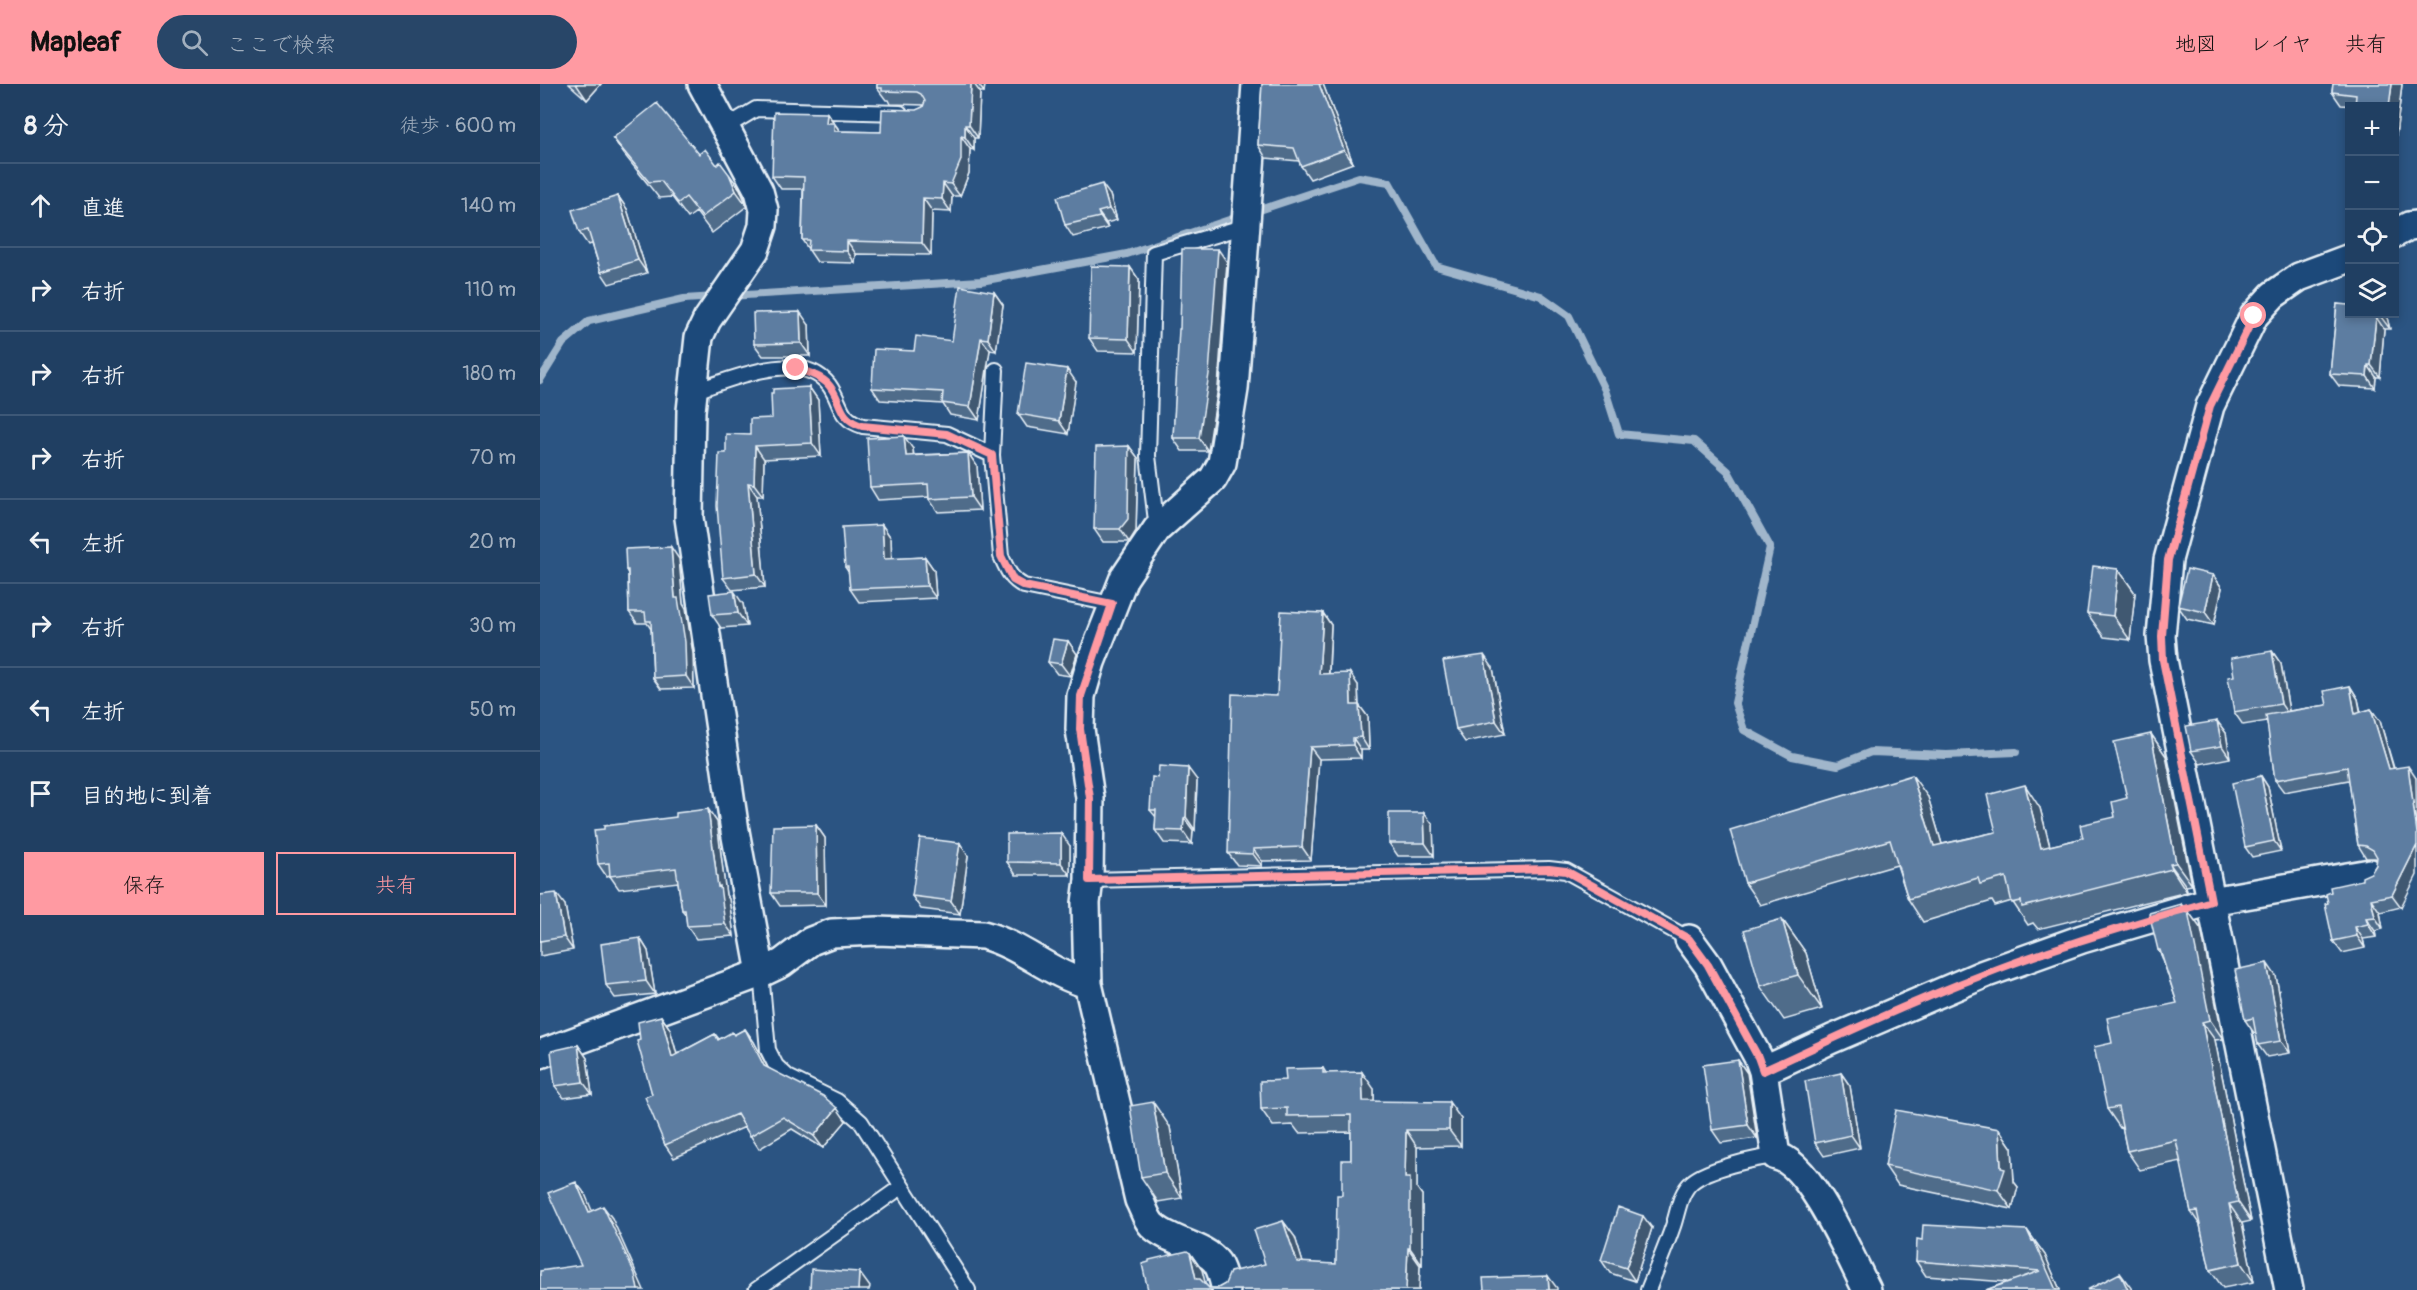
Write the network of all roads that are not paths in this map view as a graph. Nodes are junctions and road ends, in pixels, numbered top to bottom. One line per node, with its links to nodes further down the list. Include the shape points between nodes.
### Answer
1 (702, 84): 4 (street)
2 (1256, 84): 5 (street)
3 (914, 114): 4 (lane, via 756,109)
4 (724, 128): 10 (street, via 759,191 764,226 755,250 699,337)
5 (1246, 219): 12 (street, via 1233,389 1222,463 1213,479); 12 (lane, via 1154,253 1148,456)
6 (2417, 225): 7 (street)
7 (2399, 231)
8 (2345, 260): 16 (street, via 2299,277 2273,295 2254,316 2210,406 2168,560 2163,660)
9 (996, 370): 11 (lane)
10 (692, 392): 11 (lane, via 766,369 796,368 828,384 850,422 947,434); 18 (street, via 689,518 735,831)
11 (992, 455): 13 (lane, via 1001,556 1013,580 1024,586)
12 (1157, 529): 13 (street, via 1124,578)
13 (1112, 604): 15 (street, via 1081,696 1080,729 1090,798)
14 (2370, 873): 16 (street)
15 (1089, 880): 17 (lane, via 1549,869 1566,871); 19 (street)
16 (2211, 901): 21 (street, via 2082,939 1984,974); 29 (street)
17 (1689, 939): 21 (street, via 1708,965)
18 (761, 973): 19 (street, via 811,941 832,933 983,934 1070,979); 20 (street); 23 (lane, via 768,1050 776,1066 788,1077 837,1101 861,1122)
19 (1088, 984): 26 (street, via 1139,1200 1150,1223 1166,1236 1216,1261)
20 (540, 1054)
21 (1763, 1071): 22 (street)
22 (1776, 1156): 27 (lane, via 1757,1158 1691,1183 1683,1194); 28 (street, via 1791,1161 1801,1172 1830,1217)
23 (901, 1187): 24 (lane); 25 (lane)
24 (756, 1290)
25 (968, 1290)
26 (1226, 1290)
27 (1648, 1290)
28 (1867, 1290)
29 (2289, 1290)

